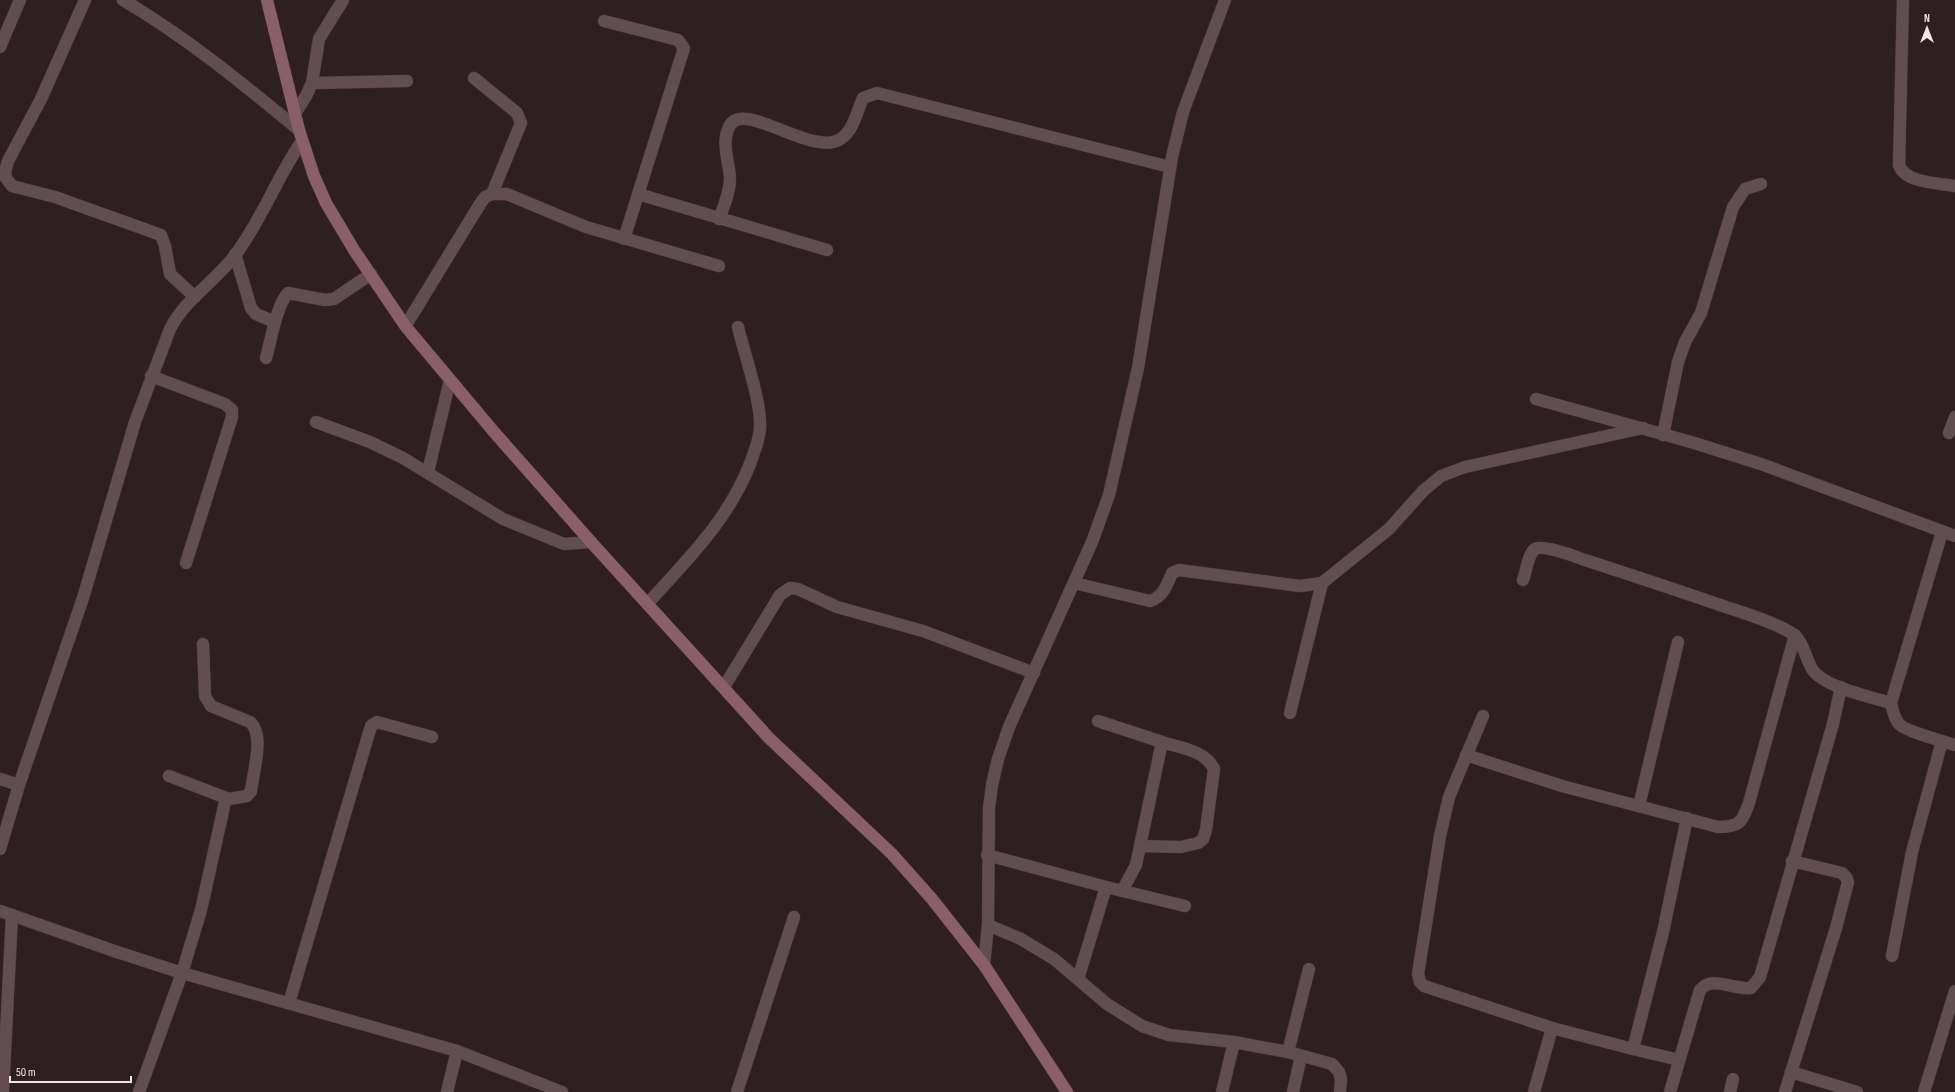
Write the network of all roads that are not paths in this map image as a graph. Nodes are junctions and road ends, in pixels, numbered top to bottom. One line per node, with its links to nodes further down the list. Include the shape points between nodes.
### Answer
1 (20, 0): 9 (street)
2 (85, 0): 26 (street, via 41,99 8,161 6,178 12,186 55,197 161,235 170,274)
3 (123, 0): 14 (street, via 204,54)
4 (267, 0): 13 (street)
5 (342, 0): 12 (street, via 319,39)
6 (1225, 0): 15 (street, via 1183,112)
7 (1903, 0): 17 (street, via 1899,165 1901,171 1910,176)
8 (604, 21): 19 (street, via 678,40 684,48)
9 (0, 47)
10 (474, 78): 18 (street, via 518,113 521,123)
11 (407, 81): 12 (street)
12 (312, 83): 13 (street)
13 (296, 112): 14 (street)
14 (301, 136): 23 (street, via 255,223); 25 (street, via 326,203)
15 (1170, 166): 20 (street, via 876,93 863,98 848,133 836,142 826,144 813,142 756,120 735,120 729,125 726,135 730,178); 46 (street, via 1138,368 1109,495)
16 (1761, 184): 38 (street, via 1745,190 1733,207 1701,313 1678,362)
17 (1955, 186)
18 (492, 194): 21 (street, via 507,194 586,227); 28 (street, via 485,197 480,204)
19 (638, 194): 20 (street); 21 (street)
20 (719, 219): 22 (street)
21 (624, 239): 24 (street)
22 (827, 250)
23 (235, 254): 26 (street); 27 (street, via 251,308 256,314)
24 (719, 266)
25 (371, 274): 27 (street, via 334,299 325,300 288,293); 28 (street)
26 (195, 297): 31 (street, via 176,318)
27 (275, 322): 30 (street)
28 (406, 325): 32 (street)
29 (738, 327): 47 (street, via 758,406 760,428 757,443 741,485 714,530)
30 (266, 358)
31 (152, 376): 43 (street, via 225,404 232,410 232,417); 65 (street, via 135,422 83,598)
32 (450, 380): 39 (street); 42 (street)
33 (1536, 399): 36 (street)
34 (1955, 417): 37 (street)
35 (316, 422): 39 (street, via 370,442)
36 (1643, 428): 38 (street); 45 (street, via 1465,467 1440,476 1389,529)
37 (1949, 433)
38 (1663, 435): 40 (street, via 1762,464)
39 (428, 472): 42 (street, via 503,519 553,541 564,544)
40 (1942, 532): 41 (street); 54 (street)
41 (1955, 536)
42 (591, 542): 47 (street)
43 (186, 563)
44 (1523, 580): 48 (street, via 1532,553 1535,548 1541,547 1740,612)
45 (1322, 583): 46 (street, via 1300,586 1180,570 1172,573 1162,594 1150,601); 55 (street)
46 (1074, 584): 51 (street)
47 (648, 603): 52 (street)
48 (1794, 635): 53 (street, via 1816,674); 68 (street, via 1744,816 1739,823 1731,827 1718,827)
49 (1678, 642): 67 (street)
50 (203, 644): 66 (street, via 207,702 250,722 257,732 251,791 247,796)
51 (1034, 673): 52 (street, via 923,631 838,607 798,589 790,588 780,595); 71 (street, via 1009,727 998,759 989,808)
52 (724, 687): 81 (street, via 769,738 892,854 932,899)
53 (1841, 687): 54 (street); 72 (street)
54 (1891, 703): 59 (street, via 1899,724)
55 (1290, 713)
56 (1483, 716): 62 (street)
57 (1098, 720): 60 (street)
58 (432, 737): 86 (street, via 377,722 371,726)
59 (1942, 740): 61 (street); 80 (street, via 1912,852)
60 (1162, 742): 69 (street); 69 (street, via 1203,755 1214,769 1206,830 1202,839 1190,845)
61 (1955, 745)
62 (1466, 755): 67 (street, via 1562,786); 87 (street, via 1449,797 1440,836 1418,974 1420,982 1438,991)
63 (169, 776): 66 (street)
64 (0, 778): 65 (street)
65 (19, 785): 70 (street)
66 (229, 798): 83 (street, via 225,802 201,910)
67 (1639, 806): 68 (street)
68 (1687, 818): 89 (street, via 1663,932)
69 (1141, 846): 74 (street, via 1136,865)
70 (0, 849)
71 (987, 855): 73 (street); 79 (street)
72 (1792, 861): 93 (street, via 1756,983 1751,988 1742,989 1712,982 1704,984); 94 (street, via 1842,873 1848,882)
73 (1106, 887): 74 (street); 84 (street)
74 (1122, 891): 75 (street)
75 (1185, 906)
76 (0, 911): 77 (street)
77 (12, 915): 83 (street); 96 (street)
78 (794, 917): 100 (street)
79 (988, 925): 81 (street); 84 (street, via 1021,939 1054,959)
80 (1892, 956)
81 (984, 965): 101 (street)
82 (1309, 969): 91 (street)
83 (182, 973): 86 (street); 97 (street)
84 (1078, 979): 88 (street, via 1107,1004 1155,1032)
85 (1955, 994): 110 (street)
86 (289, 1003): 90 (street)
87 (1552, 1028): 89 (street); 105 (street)
88 (1234, 1042): 91 (street); 102 (street)
89 (1633, 1049): 93 (street)
90 (457, 1051): 98 (street); 99 (street)
91 (1288, 1052): 92 (street)
92 (1301, 1056): 103 (street); 104 (street, via 1332,1064 1341,1079)
93 (1679, 1060): 106 (street)
94 (1791, 1072): 108 (street); 109 (street)
95 (1733, 1079): 107 (street)
96 (3, 1092)
97 (139, 1092)
98 (447, 1092)
99 (562, 1092)
100 (737, 1092)
101 (1067, 1092)
102 (1222, 1092)
103 (1293, 1092)
104 (1340, 1092)
105 (1534, 1092)
106 (1670, 1092)
107 (1730, 1092)
108 (1785, 1092)
109 (1858, 1092)
110 (1924, 1092)

